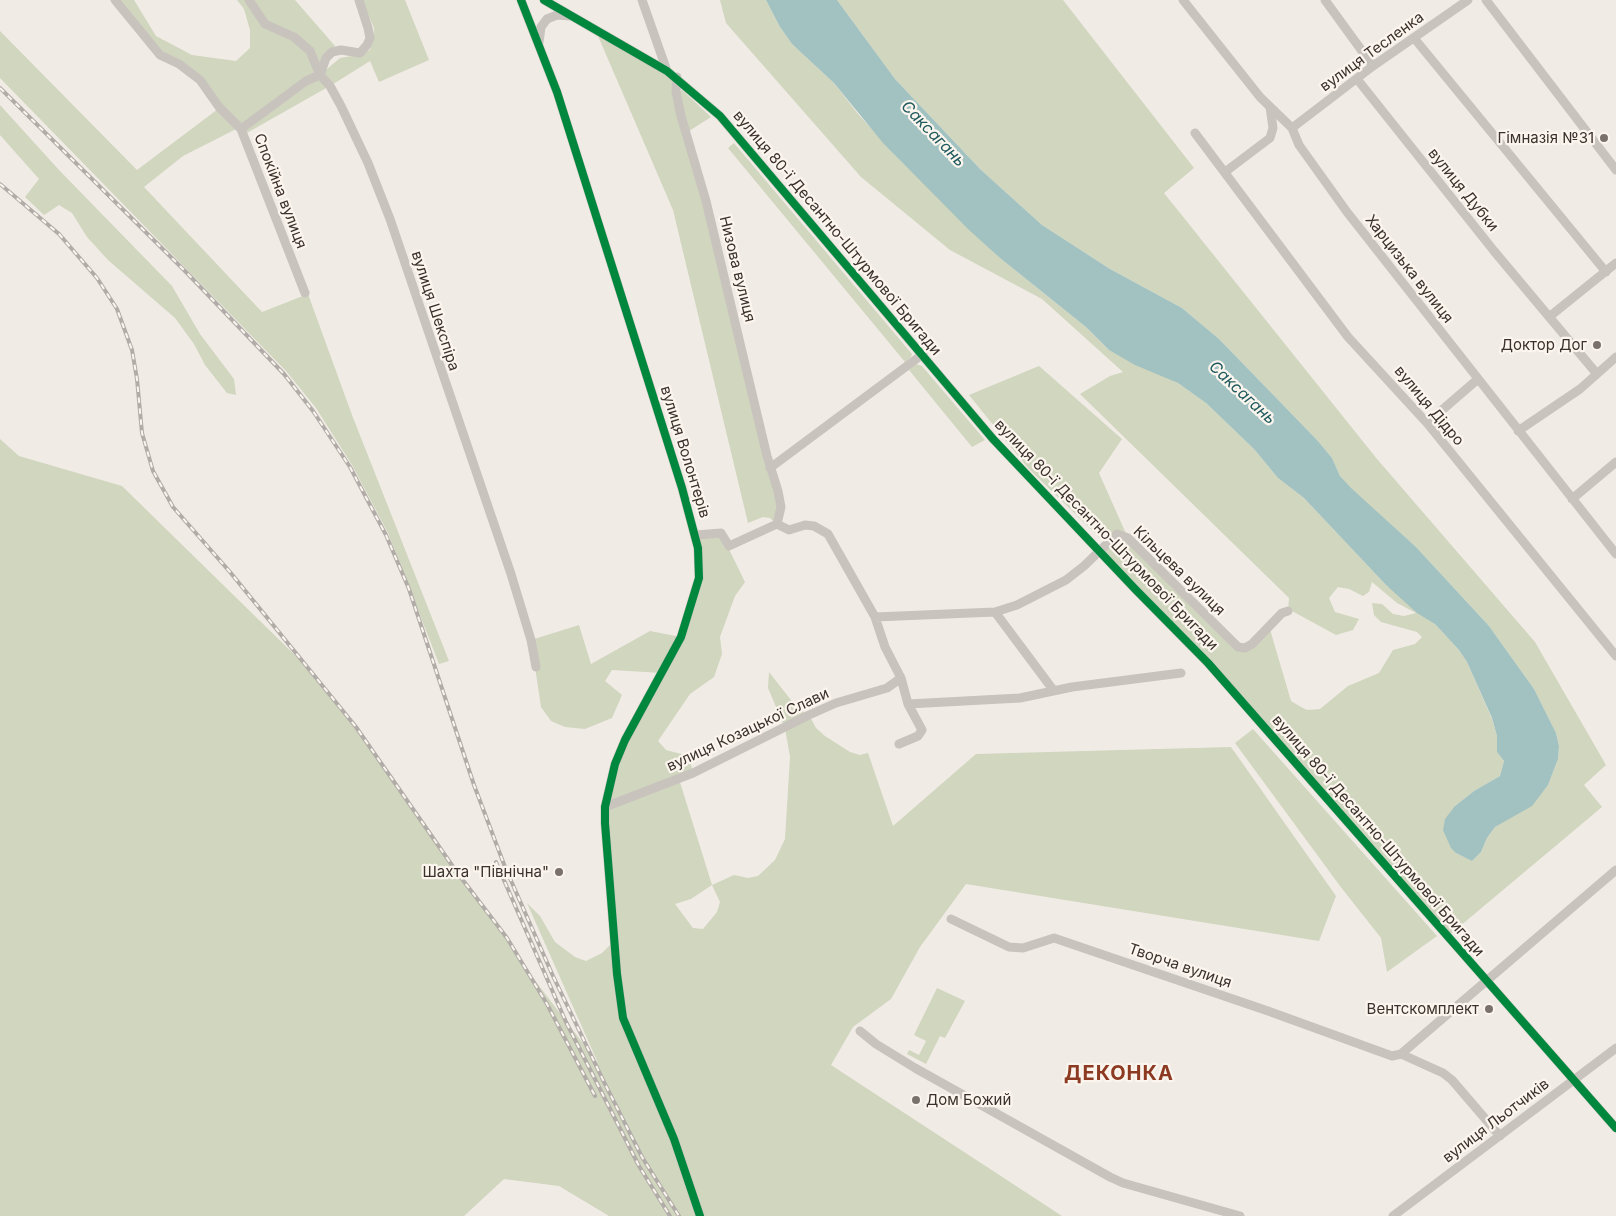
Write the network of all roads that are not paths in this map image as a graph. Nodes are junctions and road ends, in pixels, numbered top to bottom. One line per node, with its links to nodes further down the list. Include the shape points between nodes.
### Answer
1 (115, 0): 21 (street, Спокійна вулиця, via 160,55 200,80)
2 (249, 0): 16 (street, вулиця Шекспіра, via 265,24 294,37 310,51)
3 (359, 0): 16 (street, via 370,38 367,45 360,53 332,52 326,58)
4 (521, 0): 13 (street, вулиця Волонтерів)
5 (544, 0): 11 (street, вулиця 80-ї Десантно-Штурмової Бригади)
6 (642, 0): 15 (street)
7 (1183, 0): 19 (street, Харцизька вулиця)
8 (1325, 0): 14 (street)
9 (1468, 0): 12 (street, вулиця Тесленка)
10 (1486, 0): 23 (street)
11 (574, 17): 13 (street, via 557,15 547,20 541,27); 15 (street, вулиця 80-ї Десантно-Штурмової Бригади)
12 (1414, 38): 14 (street, вулиця Тесленка); 26 (street)
13 (538, 43): 39 (street, вулиця Волонтерів, via 560,102)
14 (1373, 66): 18 (street, вулиця Тесленка)
15 (667, 71): 17 (street, вулиця 80-ї Десантно-Штурмової Бригади)
16 (320, 75): 21 (street, via 306,81); 46 (street, вулиця Шекспіра, via 341,106 390,219 511,574)
17 (677, 78): 29 (street, вулиця 80-ї Десантно-Штурмової Бригади, via 742,140); 36 (street, Низова вулиця, via 676,92 709,210)
18 (1357, 79): 20 (street, вулиця Тесленка); 28 (street, вулиця Дубки)
19 (1270, 107): 20 (street, Харцизька вулиця); 24 (street, via 1273,128 1270,138)
20 (1292, 128): 32 (street, Харцизька вулиця, via 1299,145 1347,212)
21 (241, 130): 27 (street, Спокійна вулиця)
22 (1195, 133): 24 (street, вулиця Дідро)
23 (1616, 170)
24 (1225, 172): 33 (street, вулиця Дідро, via 1348,337)
25 (1616, 263): 26 (street)
26 (1606, 272): 28 (street)
27 (304, 293)
28 (1549, 317): 31 (street, вулиця Дубки)
29 (922, 354): 36 (street); 40 (street, вулиця 80-ї Десантно-Штурмової Бригади, via 993,439)
30 (1616, 357): 31 (street)
31 (1597, 374): 34 (street)
32 (1478, 379): 33 (street); 34 (street, Харцизька вулиця)
33 (1427, 423): 45 (street, вулиця Дідро)
34 (1518, 431): 37 (street, Харцизька вулиця)
35 (1616, 462): 37 (street)
36 (770, 468): 38 (street, Низова вулиця, via 781,507)
37 (1572, 499): 41 (street, Харцизька вулиця)
38 (777, 524): 39 (street, via 729,546 721,533); 44 (street, via 790,530 814,526 828,534)
39 (696, 535): 52 (street, вулиця Волонтерів, via 699,578 687,619 678,643 625,740 615,764)
40 (1098, 550): 42 (street, Кільцева вулиця, via 1111,537 1121,534 1238,646 1245,648 1252,644 1282,613); 43 (street, Кільцева вулиця, via 1066,580 1017,605); 55 (street, вулиця 80-ї Десантно-Штурмової Бригади, via 1208,663)
41 (1616, 554)
42 (1288, 611)
43 (995, 612): 44 (street, Кільцева вулиця); 49 (street)
44 (875, 617): 48 (street, via 884,646)
45 (1616, 656)
46 (536, 667)
47 (1180, 673): 49 (street)
48 (901, 678): 50 (street); 52 (street, вулиця Козацької Слави, via 887,688 836,703 809,715 693,773)
49 (1054, 691): 50 (street, via 1020,698)
50 (908, 704): 51 (street, via 922,733)
51 (899, 744)
52 (605, 806): 62 (street, вулиця Волонтерів, via 611,912 624,1018 674,1138)
53 (1616, 870): 55 (street)
54 (951, 919): 58 (street, Творча вулиця, via 1009,946 1023,948 1054,938 1392,1056)
55 (1486, 980): 58 (street); 59 (street, вулиця 80-ї Десантно-Штурмової Бригади)
56 (860, 1031): 63 (street, via 915,1068 1110,1177)
57 (1616, 1048): 59 (street, вулиця Льотчиків)
58 (1401, 1054): 61 (street, Творча вулиця, via 1452,1080)
59 (1574, 1080): 60 (street, вулиця 80-ї Десантно-Штурмової Бригади); 61 (street, вулиця Льотчиків)
60 (1616, 1128)
61 (1500, 1136): 64 (street, вулиця Льотчиків)
62 (700, 1216)
63 (1240, 1216)
64 (1393, 1216)

